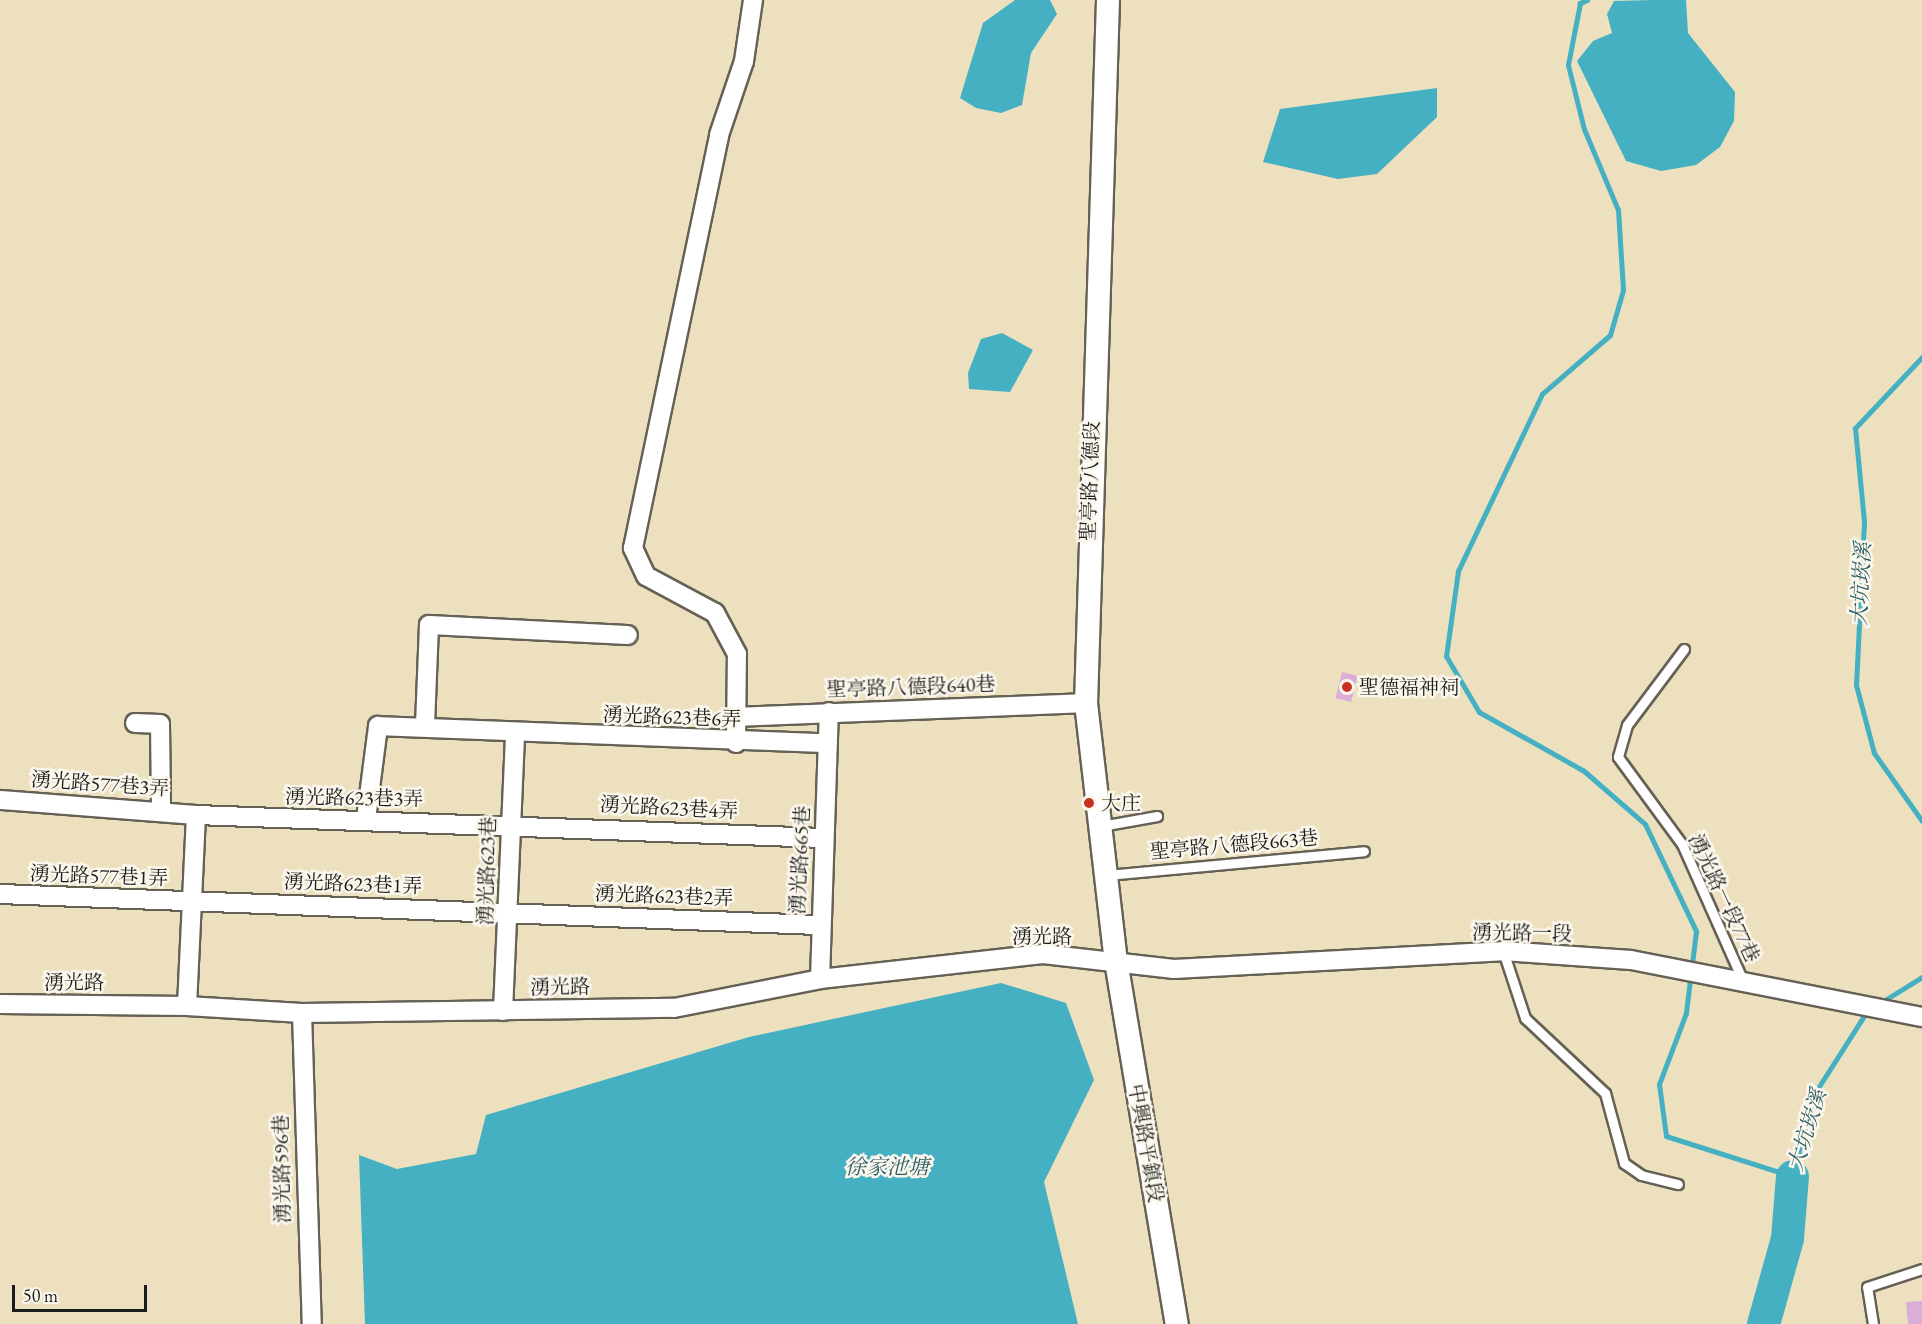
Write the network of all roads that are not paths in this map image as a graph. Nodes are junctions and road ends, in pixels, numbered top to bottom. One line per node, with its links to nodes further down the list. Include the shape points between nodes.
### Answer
1 (753, 0): 7 (street, via 744,61 719,135 633,548 646,576 715,613 737,654)
2 (1108, 0): 5 (street, 聖亭路八德段)
3 (628, 635): 9 (street, via 429,625)
4 (1684, 649): 30 (lane, 湧光路一段77巷, via 1627,725 1618,757 1682,843)
5 (1086, 703): 6 (street, 聖亭路八德段640巷); 19 (street, 聖亭路八德段)
6 (829, 712): 7 (street, 聖亭路八德段640巷); 12 (street, 湧光路665巷)
7 (737, 717): 11 (street)
8 (135, 723): 14 (street, via 160,724)
9 (425, 725): 10 (street, 湧光路623巷6弄); 17 (street, 湧光路623巷6弄, via 378,726)
10 (515, 733): 11 (street, 湧光路623巷6弄); 18 (street, 湧光路623巷)
11 (736, 743): 12 (street, 湧光路623巷6弄)
12 (828, 743): 20 (street, 湧光路665巷)
13 (0, 800): 14 (street, 湧光路577巷3弄)
14 (161, 809): 15 (street, 湧光路577巷3弄)
15 (196, 816): 17 (street, 湧光路623巷3弄); 24 (street)
16 (1157, 816): 19 (lane)
17 (366, 819): 18 (street, 湧光路623巷3弄)
18 (512, 824): 20 (street, 湧光路623巷4弄); 25 (street, 湧光路623巷)
19 (1099, 827): 22 (street, 聖亭路八德段)
20 (824, 838): 26 (street, 湧光路665巷)
21 (1364, 851): 22 (lane, 聖亭路八德段663巷)
22 (1107, 875): 28 (street, 聖亭路八德段)
23 (0, 894): 24 (street, 湧光路577巷1弄)
24 (196, 902): 25 (street, 湧光路623巷1弄); 32 (street)
25 (508, 911): 26 (street, 湧光路623巷2弄); 33 (street, 湧光路623巷)
26 (819, 925): 29 (street, 湧光路665巷)
27 (1503, 951): 28 (street, 湧光路一段, via 1174,969); 30 (street, 湧光路一段, via 1631,960); 36 (lane, via 1525,1018 1605,1093 1624,1163 1641,1174)
28 (1116, 962): 29 (street, 湧光路, via 1043,954); 39 (street, 中興路平鎮段)
29 (820, 979): 33 (street, 湧光路, via 674,1008)
30 (1744, 983): 35 (street, 湧光路一段, via 1900,1016)
31 (0, 1004): 32 (street, 湧光路)
32 (187, 1006): 34 (street, 湧光路)
33 (503, 1011): 34 (street, 湧光路)
34 (302, 1013): 38 (street, 湧光路596巷)
35 (1922, 1017)
36 (1678, 1184)
37 (1922, 1269): 40 (lane, via 1867,1287)
38 (312, 1324)
39 (1177, 1324)
40 (1873, 1324)

